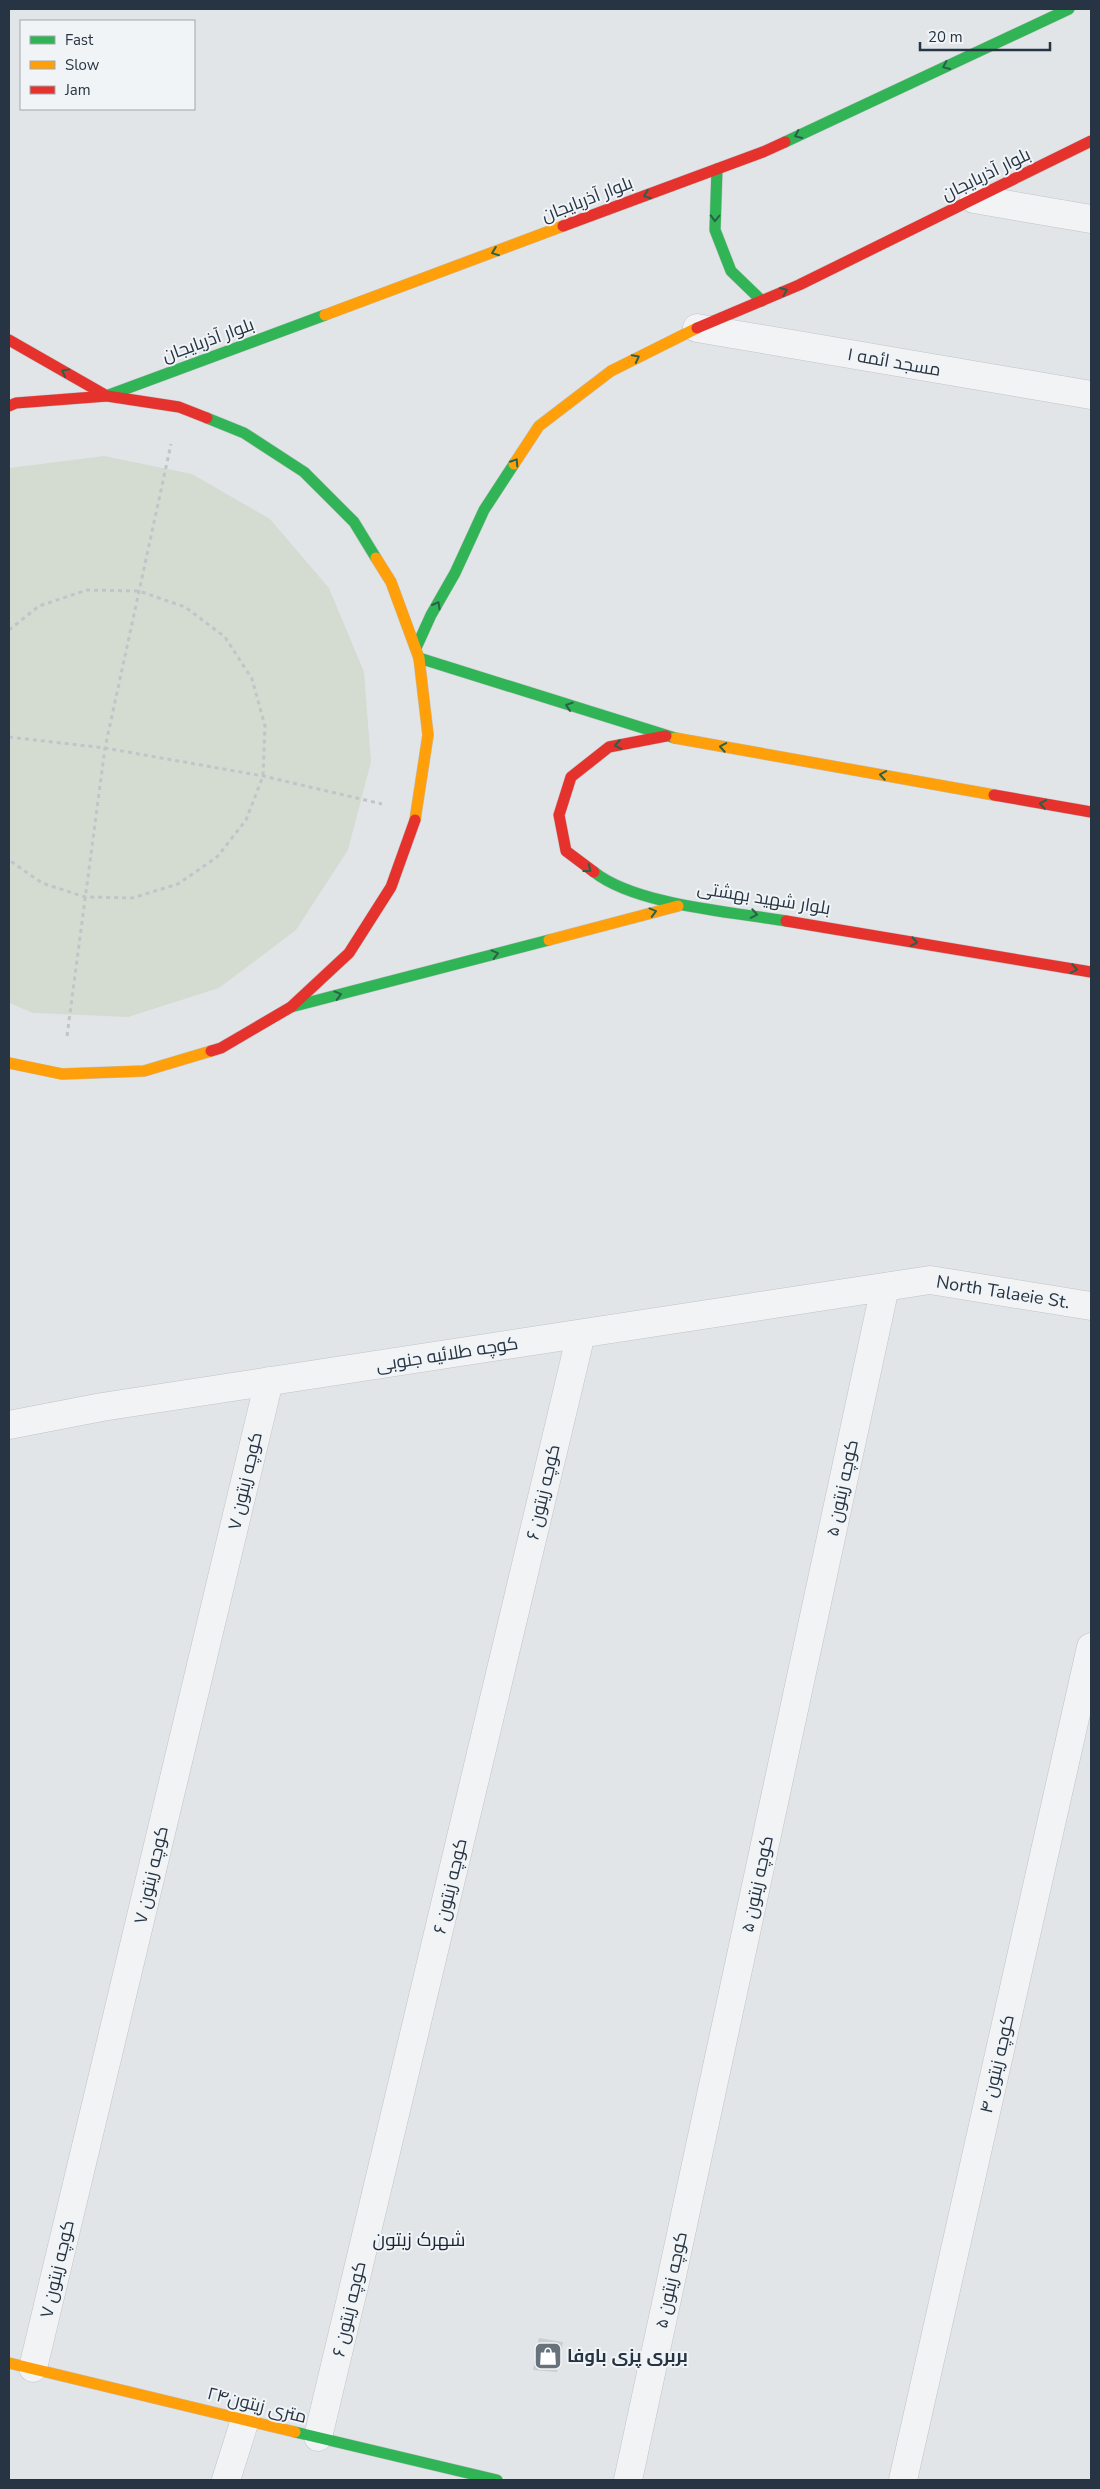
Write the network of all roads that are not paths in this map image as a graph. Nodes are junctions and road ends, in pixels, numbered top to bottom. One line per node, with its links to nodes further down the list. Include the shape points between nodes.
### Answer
1 (1069, 9): 3 (main road, بلوار آذربایجان, one-way to 3, via 763,152)
2 (1091, 141): 4 (main road, بلوار آذربایجان)
3 (717, 169): 6 (main road, one-way to 6, via 715,230 731,271); 10 (main road, بلوار آذربایجان, one-way to 10)
4 (974, 199): 5 (street); 6 (main road, بلوار آذربایجان, one-way to 4)
5 (1091, 219)
6 (762, 301): 7 (main road, بلوار آذربایجان)
7 (697, 328): 9 (street, مسجد ائمه ۱); 12 (main road, بلوار آذربایجان, one-way to 7, via 431,615 455,574 484,510 539,426 611,371)
8 (9, 340): 10 (main road, one-way to 8)
9 (1091, 395)
10 (107, 396): 11 (main road); 12 (main road, via 179,407 244,433 304,472 354,522 391,582)
11 (9, 406)
12 (418, 653): 13 (main road, one-way to 12); 17 (main road, via 428,735 418,812 391,887 354,945)
13 (666, 736): 14 (main road, one-way to 13); 15 (main road, one-way to 15, via 609,747 571,777 559,815 566,851 604,880 652,898)
14 (1091, 812)
15 (689, 903): 16 (main road, بلوار شهید بهشتی, one-way to 16); 17 (main road, بلوار شهید بهشتی, one-way to 15)
16 (1091, 972)
17 (291, 1007): 18 (main road, via 221,1048 144,1071 62,1074)
18 (9, 1063)
19 (885, 1287): 20 (street, North Talaeie St., via 930,1280); 21 (street, کوچه طلائیه جنوبی); 30 (street, کوچه زیتون ۵)
20 (1091, 1306)
21 (581, 1334): 22 (street, کوچه طلائیه جنوبی); 27 (street, کوچه زیتون ۶)
22 (269, 1381): 23 (street, کوچه طلائیه جنوبی); 25 (street, کوچه زیتون ۷)
23 (9, 1425)
24 (1091, 1647): 31 (street, کوچه زیتون ۴)
25 (21, 2365): 26 (main road, ۲۴متری زیتون)
26 (246, 2420): 27 (main road, ۲۴متری زیتون); 28 (street)
27 (318, 2438): 29 (main road, ۲۴متری زیتون)
28 (226, 2480)
29 (497, 2480)
30 (628, 2480)
31 (903, 2480)

